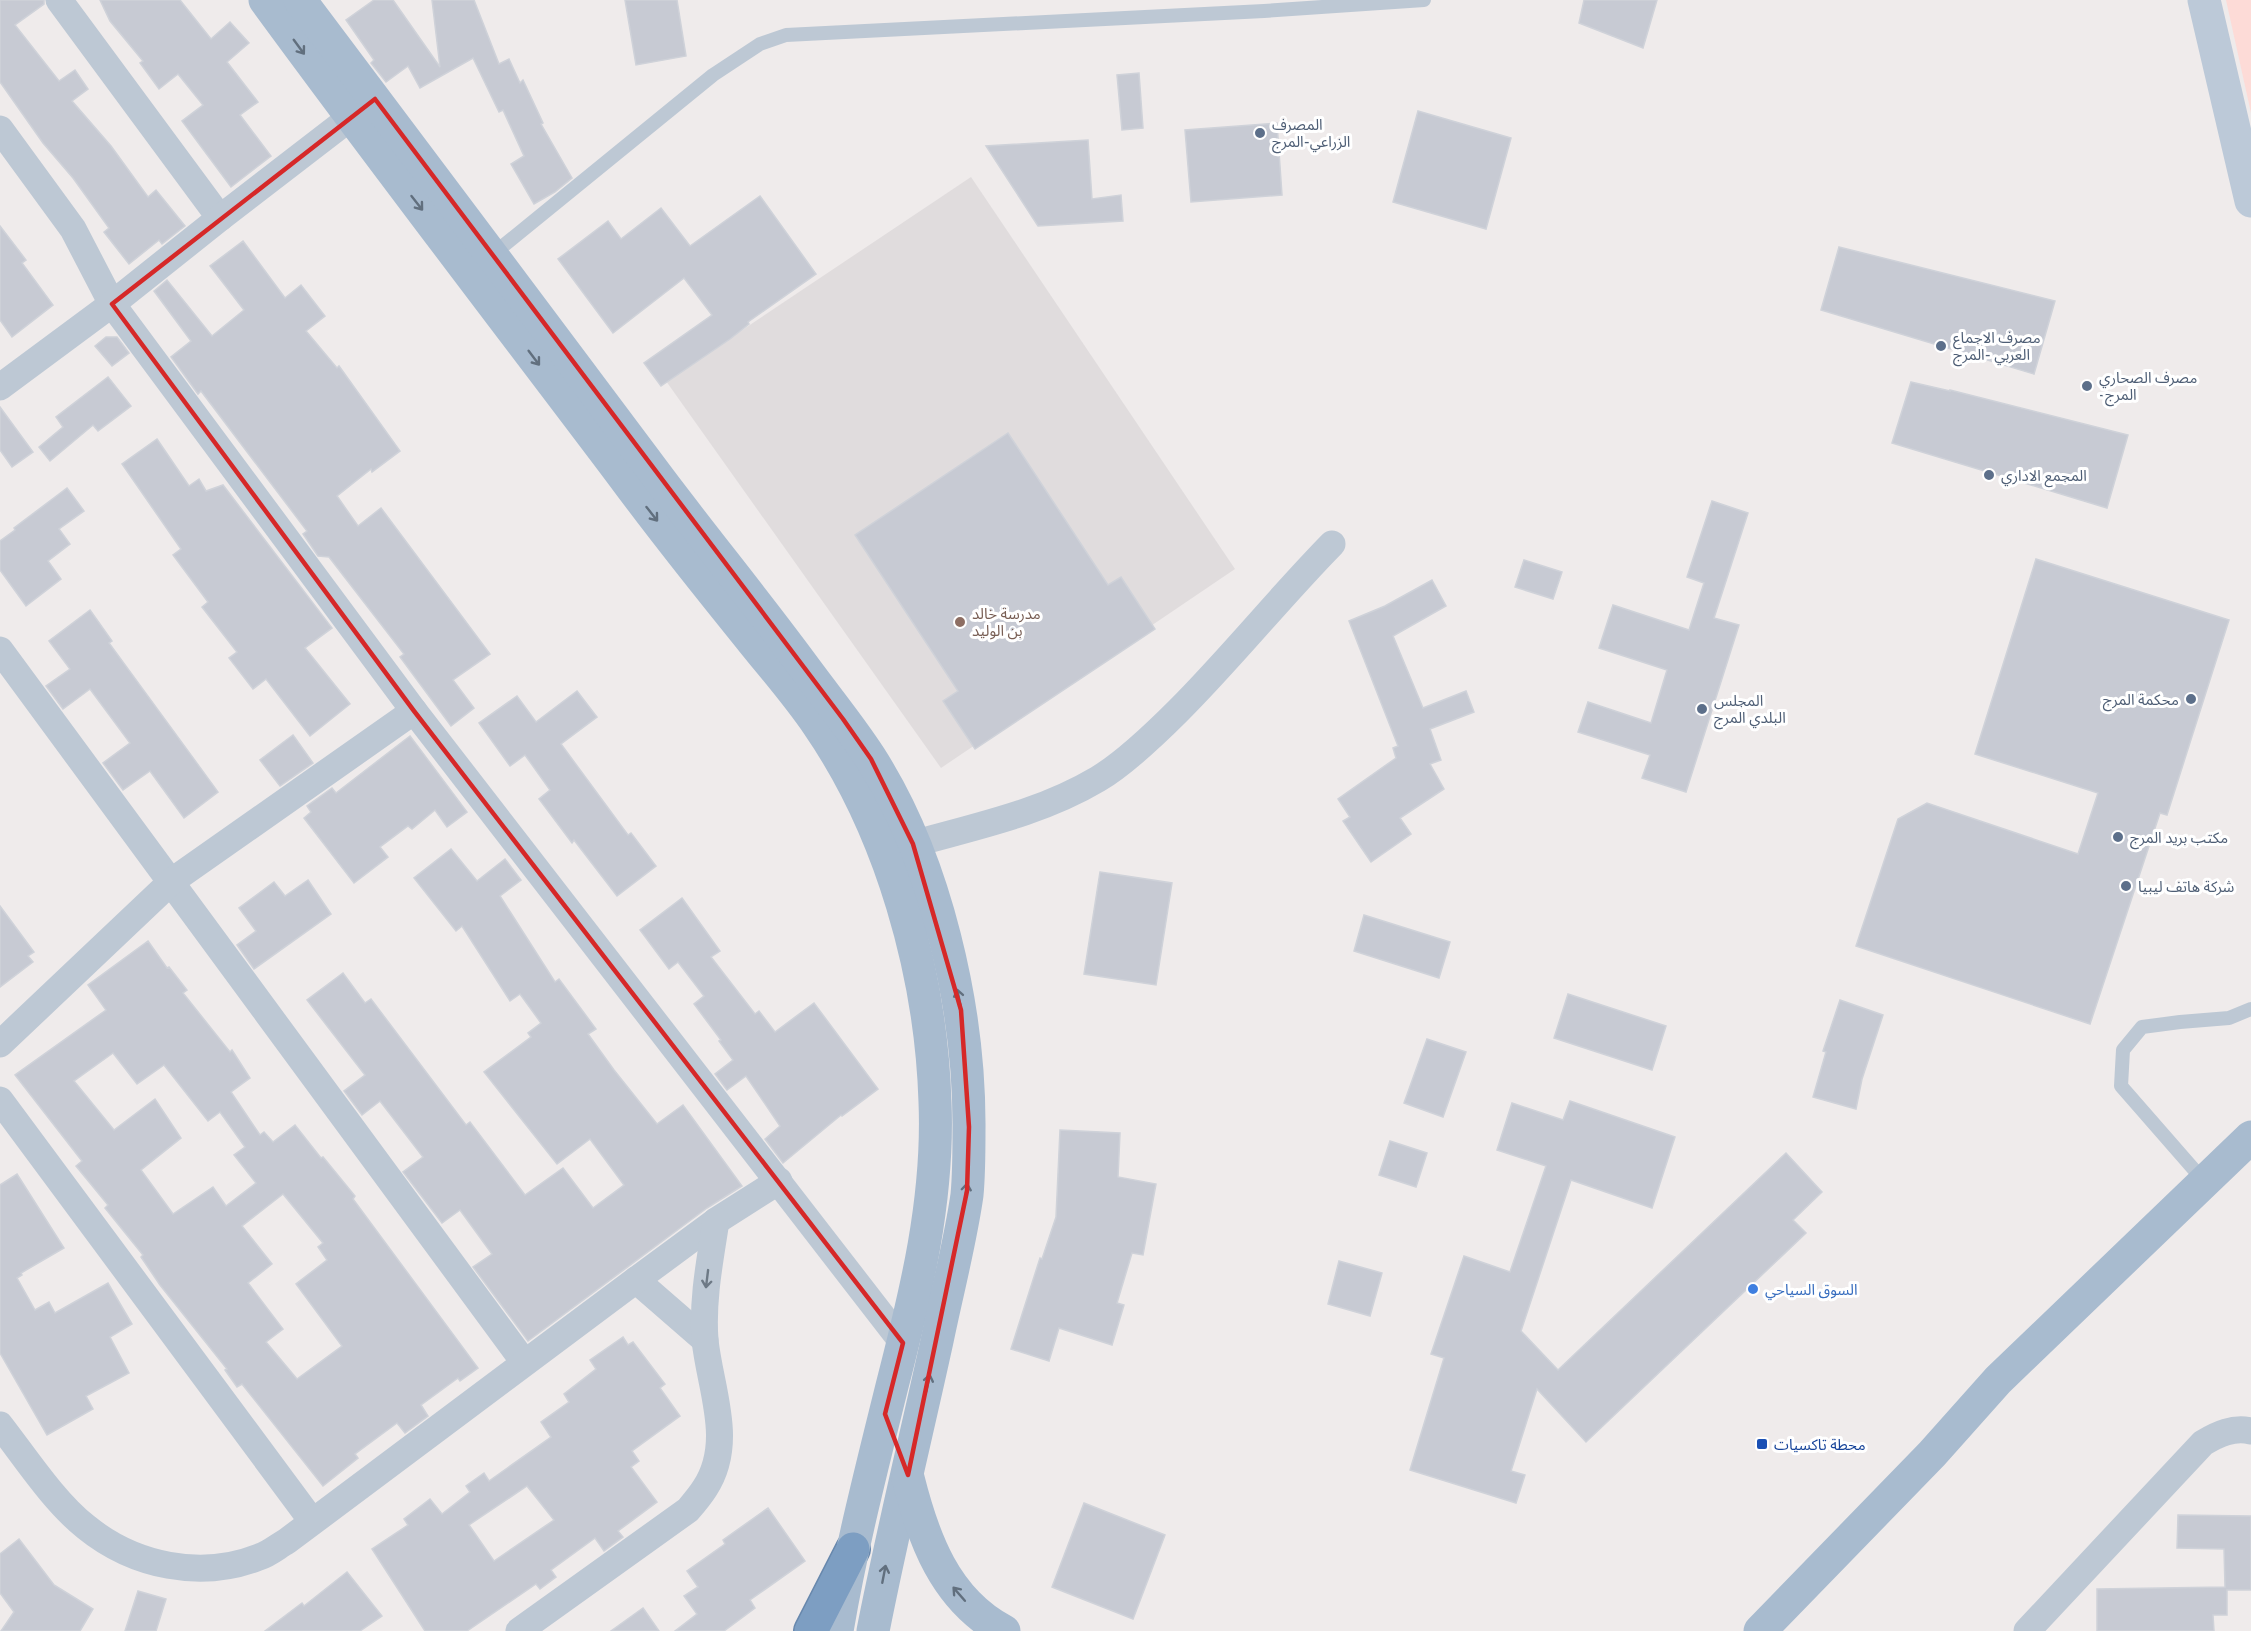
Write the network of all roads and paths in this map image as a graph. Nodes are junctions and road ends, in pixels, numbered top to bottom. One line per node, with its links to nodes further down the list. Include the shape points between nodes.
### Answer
1 (59, 0): 9 (street)
2 (265, 0): 6 (main road, one-way to 6)
3 (300, 0): 6 (main road)
4 (1424, 0): 10 (lane, via 786,35 760,44 713,75)
5 (2204, 0): 8 (street)
6 (363, 108): 9 (street); 10 (main road); 27 (main road, one-way to 27, via 445,238 652,515 819,726 870,817 896,887 920,979 930,1032 935,1103 932,1195)
7 (0, 129): 11 (street, via 73,229)
8 (2251, 201)
9 (220, 218): 11 (street)
10 (492, 255): 16 (main road, via 843,718 872,759)
11 (112, 304): 12 (street); 15 (street)
12 (0, 387)
13 (1332, 544): 16 (street, via 1203,687 1154,735 1100,778 1057,801 1021,814)
14 (0, 650): 17 (street)
15 (414, 711): 17 (street); 22 (street)
16 (914, 844): 32 (main road, one-way to 16, via 957,1250 967,1191 969,1127 961,1010 947,949)
17 (172, 881): 19 (street); 28 (street)
18 (2251, 1009): 23 (lane, via 2229,1018 2142,1028 2123,1050 2121,1086)
19 (0, 1044)
20 (0, 1100): 33 (street)
21 (2251, 1137): 23 (main road)
22 (779, 1181): 24 (street); 27 (street)
23 (2204, 1181): 40 (main road, via 1998,1380 1932,1454)
24 (716, 1221): 25 (street); 26 (street, one-way to 26, via 706,1294)
25 (636, 1280): 26 (street); 28 (street)
26 (705, 1340): 35 (street, via 720,1424 716,1463 706,1487 688,1510)
27 (903, 1343): 29 (main road)
28 (524, 1362): 33 (street)
29 (885, 1414): 32 (main road); 34 (main road)
30 (0, 1425): 33 (street, via 66,1509 85,1527 141,1558 183,1569 223,1567 260,1557)
31 (2251, 1431): 41 (street, via 2226,1432 2203,1443)
32 (908, 1475): 38 (main road, one-way to 32); 39 (main road, one-way to 32, via 972,1609 940,1568 916,1511)
33 (312, 1521)
34 (853, 1549): 36 (highway); 37 (main road)
35 (519, 1631)
36 (811, 1631)
37 (837, 1631)
38 (873, 1631)
39 (1004, 1631)
40 (1760, 1631)
41 (2027, 1631)

